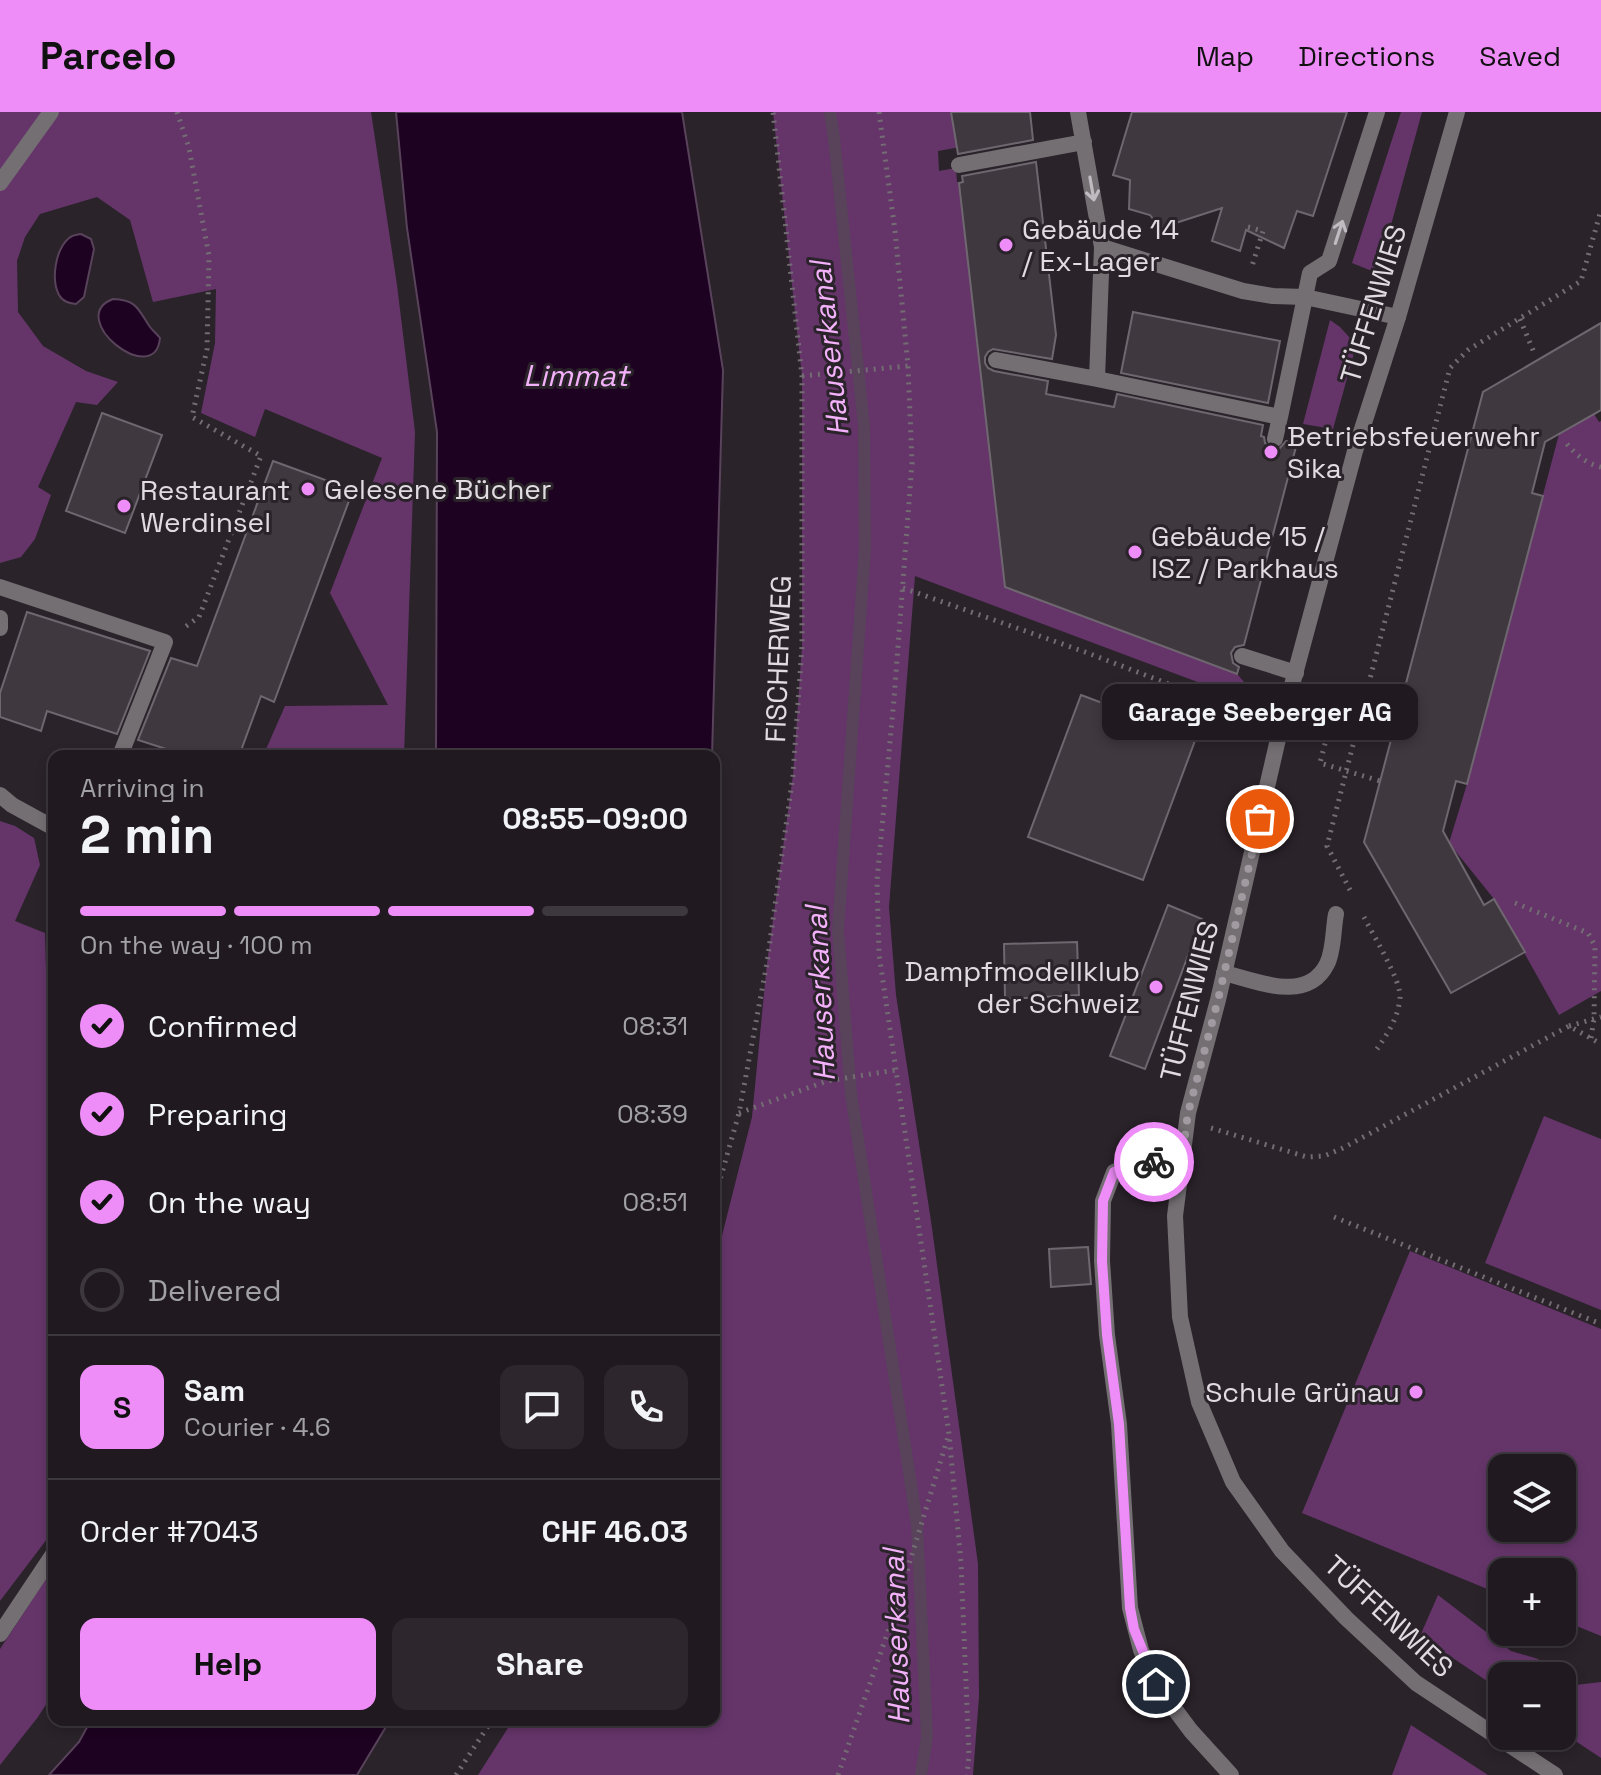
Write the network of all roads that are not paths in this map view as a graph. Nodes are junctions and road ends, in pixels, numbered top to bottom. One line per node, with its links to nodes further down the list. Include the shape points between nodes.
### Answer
1 (51, 112): 7 (street)
2 (1078, 112): 5 (street)
3 (1377, 112): 9 (street, one-way to 3, via 1310,273 1329,261)
4 (1457, 112): 10 (street, TÜFFENWIES)
5 (1084, 142): 6 (street); 8 (street, one-way to 8)
6 (959, 165)
7 (0, 183)
8 (1102, 247): 9 (street, via 1243,291); 12 (street)
9 (1305, 297): 10 (street); 13 (street)
10 (1398, 317): 19 (street, TÜFFENWIES, via 1355,451)
11 (996, 360): 12 (street)
12 (1097, 379): 13 (street)
13 (1280, 417): 14 (street)
14 (1275, 439)
15 (0, 587): 20 (street, via 165,642)
16 (0, 618): 17 (street)
17 (0, 628)
18 (1242, 656): 19 (street)
19 (1296, 673): 24 (street, TÜFFENWIES)
20 (122, 750)
21 (0, 795): 22 (street)
22 (48, 825)
23 (1336, 914): 24 (street, via 1328,961 1317,979 1286,988)
24 (1224, 973): 25 (street, TÜFFENWIES, via 1188,1113)
25 (1181, 1165): 28 (street, via 1137,1161 1114,1172 1103,1201 1107,1335 1134,1629 1156,1684); 29 (street, TÜFFENWIES, via 1175,1216 1180,1317 1199,1402 1233,1482 1282,1551 1416,1683)
26 (48, 1562): 27 (street)
27 (0, 1634)
28 (1231, 1775)
29 (1555, 1775)

